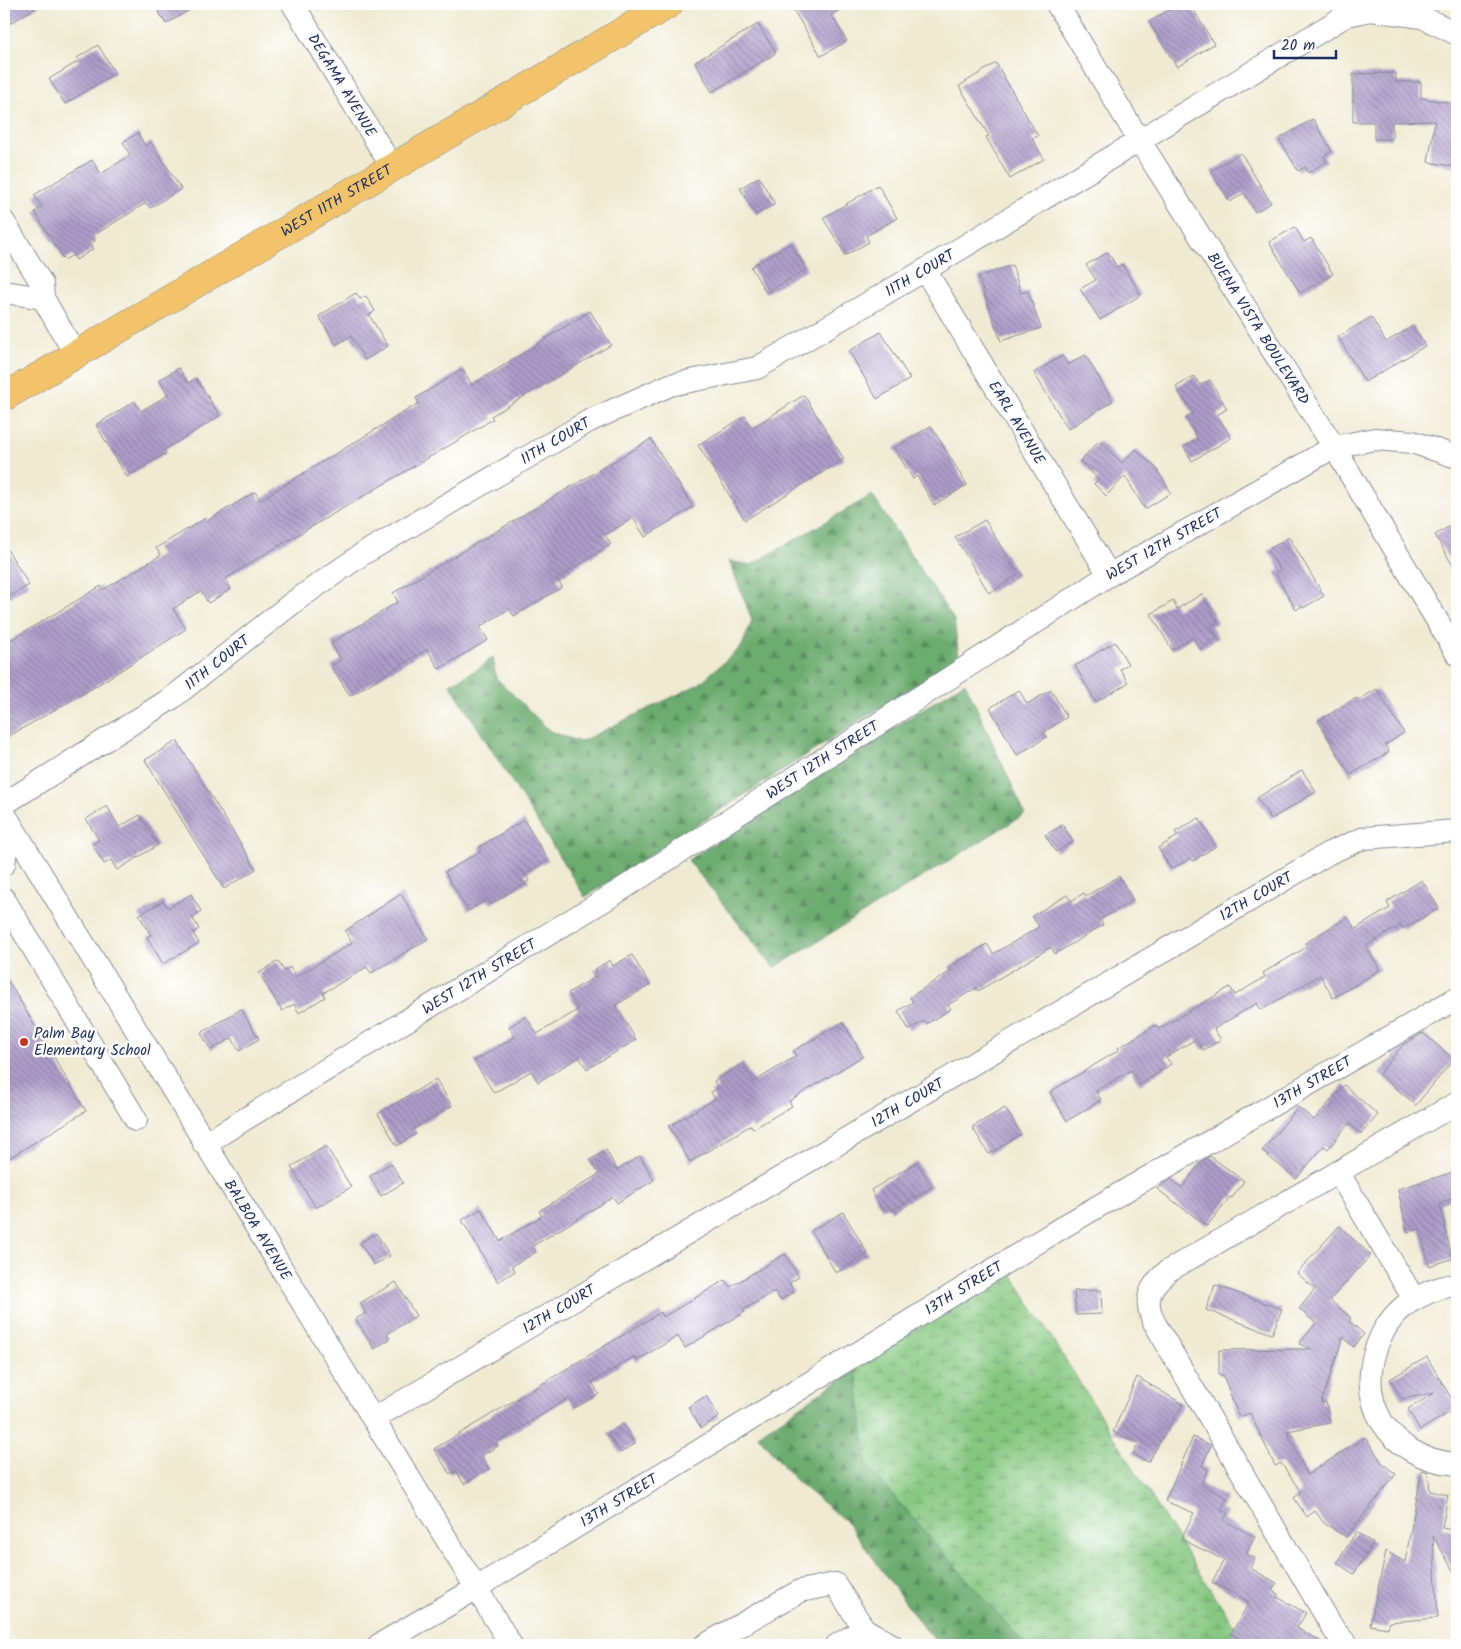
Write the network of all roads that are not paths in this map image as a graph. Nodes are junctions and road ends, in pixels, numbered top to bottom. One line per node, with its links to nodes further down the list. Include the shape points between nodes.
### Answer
1 (293, 4): 6 (street, DEGAMA AVENUE)
2 (669, 4): 6 (main road, WEST 11TH STREET)
3 (1058, 4): 5 (street, BUENA VISTA BOULEVARD)
4 (1457, 34): 5 (street, 11TH COURT, via 1422,17 1371,10 1348,15)
5 (1139, 140): 8 (street, 11TH COURT); 13 (street, BUENA VISTA BOULEVARD)
6 (392, 167): 11 (main road, WEST 11TH STREET)
7 (4, 222): 10 (street, via 42,284)
8 (925, 270): 15 (street, EARL AVENUE); 17 (street, 11TH COURT, via 757,368 670,385 589,421 362,555 294,601 172,698)
9 (6, 294): 10 (street)
10 (42, 298): 11 (street)
11 (76, 354): 12 (main road, WEST 11TH STREET)
12 (4, 397)
13 (1334, 447): 14 (street, WEST 12TH STREET, via 1375,439 1393,440 1412,442); 15 (street, WEST 12TH STREET); 16 (street, BUENA VISTA BOULEVARD)
14 (1457, 457)
15 (1109, 575): 26 (street, WEST 12TH STREET, via 616,892)
16 (1457, 654)
17 (4, 804)
18 (4, 813): 20 (street, BALBOA AVENUE)
19 (1457, 831): 30 (street, 12TH COURT, via 1364,838 1329,852)
20 (17, 836): 21 (street, via 7,843); 26 (street, BALBOA AVENUE)
21 (4, 864)
22 (4, 899): 25 (street)
23 (1457, 998): 32 (street, 13TH STREET, via 1066,1225)
24 (1457, 1103): 27 (street)
25 (136, 1120)
26 (204, 1144): 30 (street, BALBOA AVENUE)
27 (1338, 1172): 29 (street); 39 (street, via 1168,1271 1153,1286 1148,1306 1154,1322 1334,1630)
28 (1457, 1285): 29 (street, via 1438,1288)
29 (1414, 1299): 31 (street, via 1393,1317 1376,1346 1372,1361 1372,1398 1384,1426 1404,1446 1431,1460)
30 (373, 1420): 32 (street, BALBOA AVENUE)
31 (1457, 1464)
32 (475, 1588): 34 (street, 13TH STREET); 35 (street, BALBOA AVENUE)
33 (864, 1629): 36 (street, via 835,1584 800,1591); 37 (street); 38 (street)
34 (379, 1645)
35 (511, 1645)
36 (705, 1645)
37 (836, 1645)
38 (892, 1645)
39 (1347, 1645)

